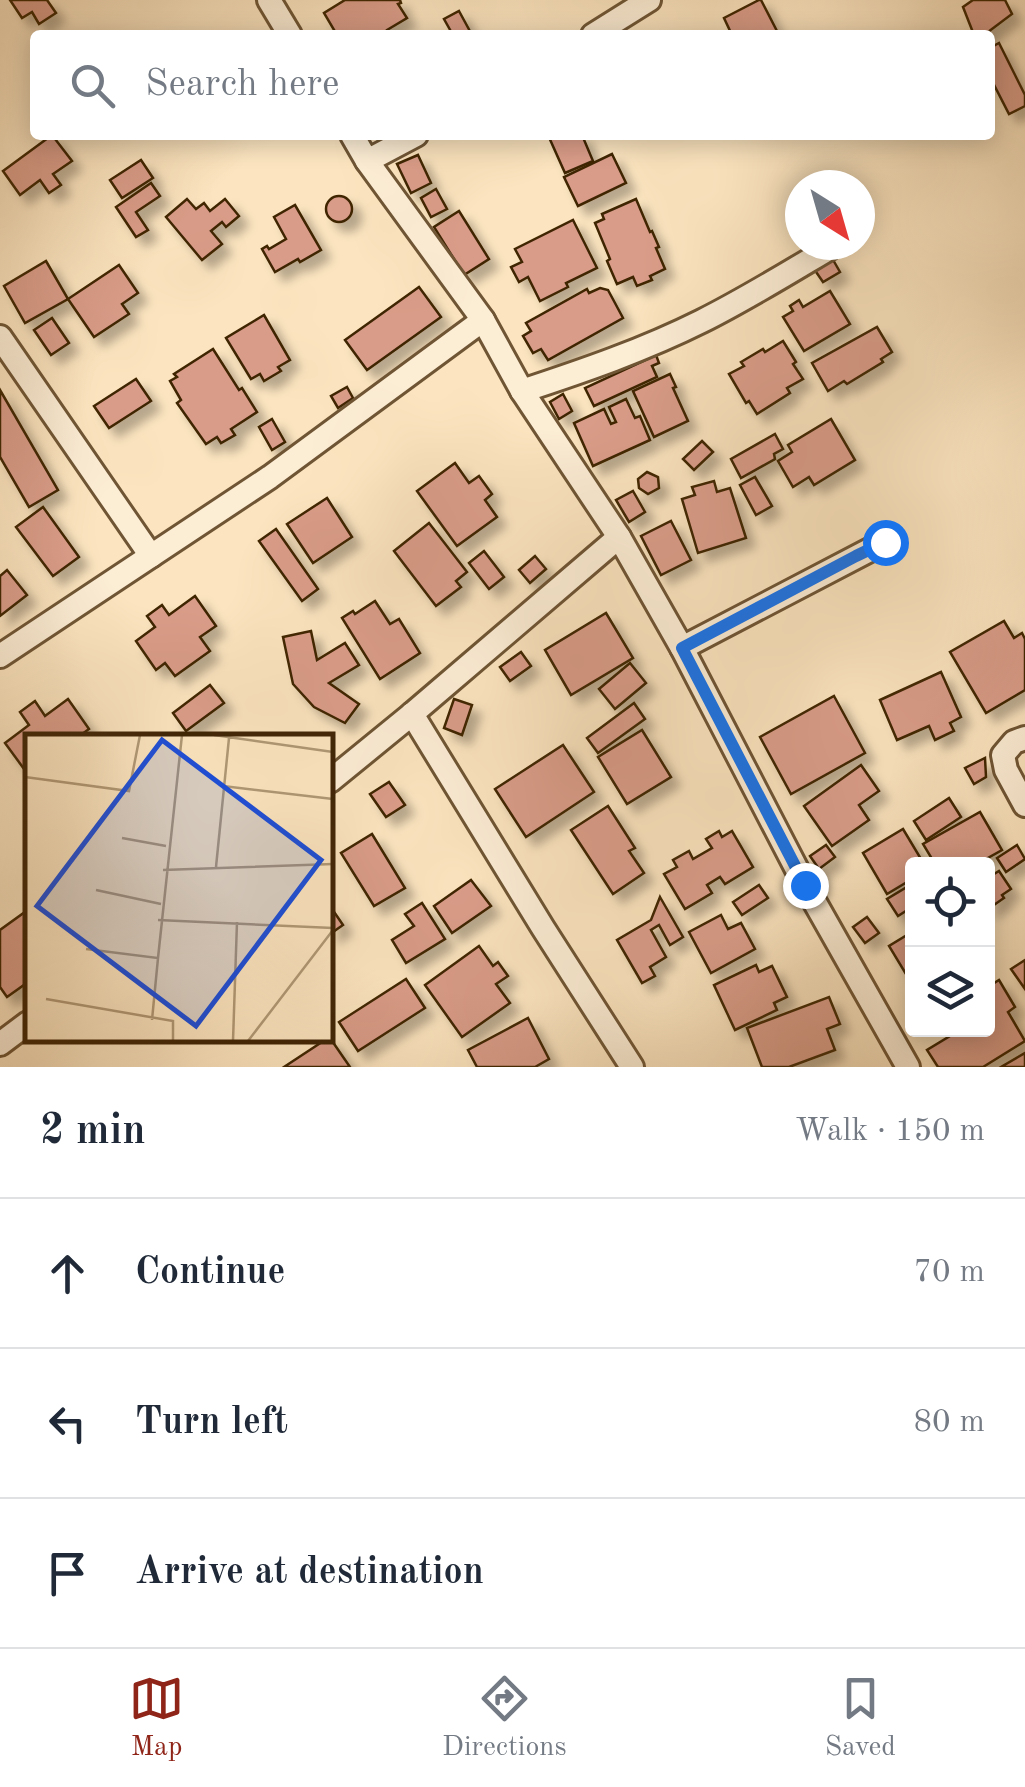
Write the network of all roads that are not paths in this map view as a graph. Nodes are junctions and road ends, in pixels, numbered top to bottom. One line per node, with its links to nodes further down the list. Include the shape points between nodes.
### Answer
1 (268, 0): 3 (street)
2 (649, 0): 4 (street)
3 (287, 30)
4 (600, 30)
5 (355, 140): 7 (street)
6 (406, 140): 7 (street)
7 (367, 160): 9 (street)
8 (810, 260): 11 (street, via 699,322)
9 (483, 320): 11 (street); 14 (street)
10 (0, 338): 14 (street)
11 (522, 392): 12 (street)
12 (618, 538): 15 (street); 17 (street)
13 (885, 542): 15 (street)
14 (151, 556): 16 (street)
15 (682, 648): 24 (street)
16 (0, 656)
17 (412, 714): 19 (street); 23 (street)
18 (1025, 738): 20 (street, via 1003,755)
19 (332, 779)
20 (1025, 805)
21 (25, 1024): 22 (street)
22 (0, 1044)
23 (631, 1067)
24 (908, 1067)

